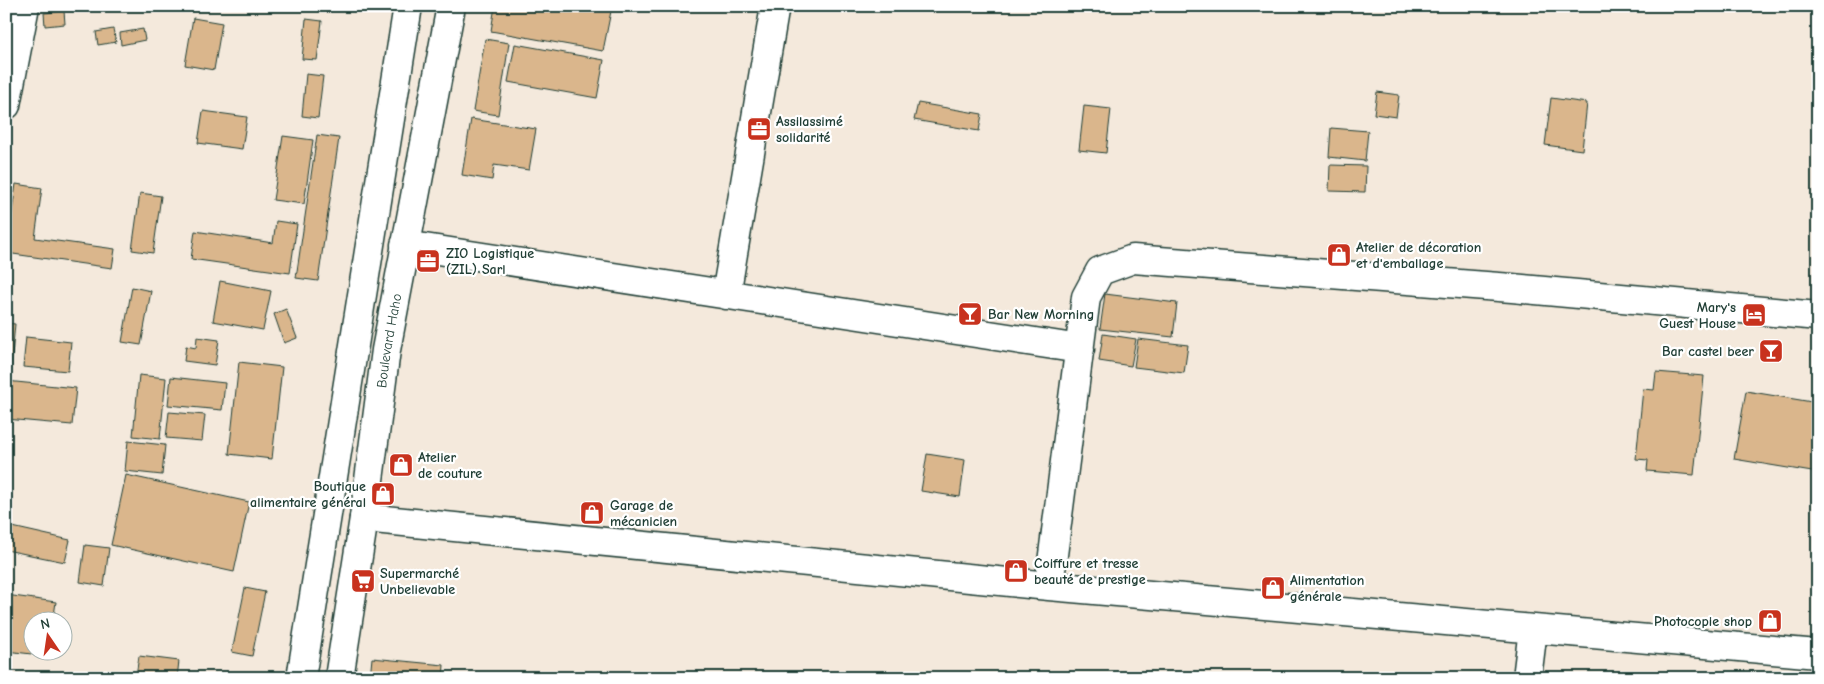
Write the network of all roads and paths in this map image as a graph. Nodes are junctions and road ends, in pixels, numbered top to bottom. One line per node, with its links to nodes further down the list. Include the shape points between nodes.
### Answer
1 (25, 6): 5 (street)
2 (408, 6): 15 (street)
3 (451, 6): 7 (street, Boulevard Haho)
4 (775, 6): 8 (street)
5 (11, 54): 6 (street)
6 (6, 105)
7 (405, 245): 8 (street); 11 (street, Boulevard Haho, via 384,359)
8 (726, 294): 10 (street)
9 (1818, 316): 10 (street, via 1512,288 1133,259 1100,271 1086,297)
10 (1080, 349): 12 (street)
11 (364, 518): 12 (street); 16 (street, Boulevard Haho)
12 (1048, 586): 13 (street)
13 (1533, 629): 14 (street); 17 (street)
14 (1818, 654)
15 (301, 678)
16 (339, 678)
17 (1527, 678)

